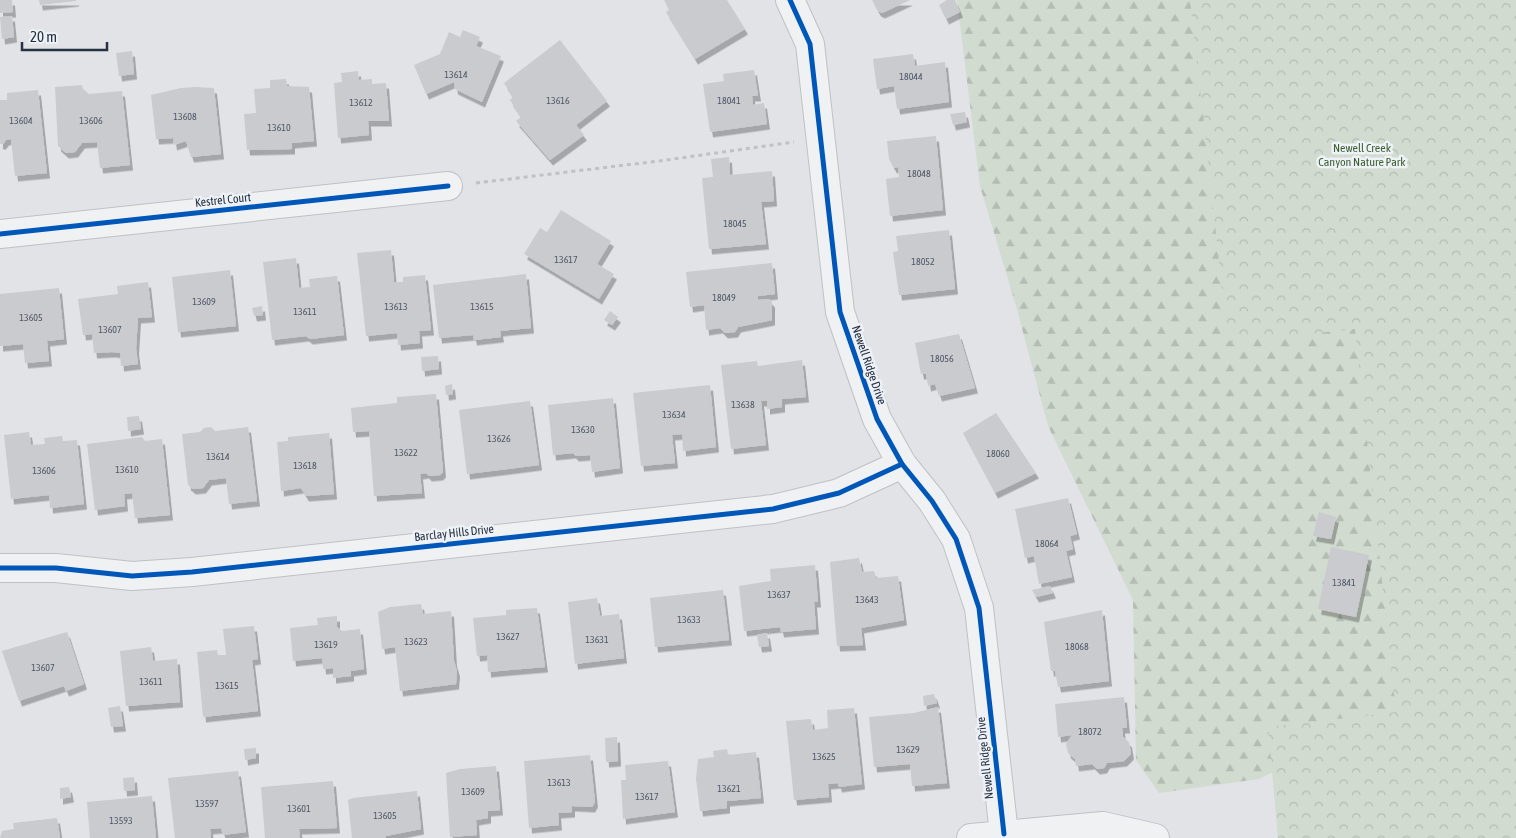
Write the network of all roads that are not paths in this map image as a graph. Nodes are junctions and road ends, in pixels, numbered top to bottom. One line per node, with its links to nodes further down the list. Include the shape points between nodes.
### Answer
1 (790, 0): 4 (street, Newell Ridge Drive, via 810,44 840,312 877,419)
2 (448, 186): 3 (street, Kestrel Court)
3 (0, 234)
4 (902, 464): 5 (street, Barclay Hills Drive, via 840,493 773,509 192,572 132,576 56,568); 6 (street, Newell Ridge Drive, via 932,501 956,540 978,608)
5 (0, 568)
6 (1004, 834): 7 (street); 8 (street, via 1103,826)
7 (971, 838)
8 (1155, 838)

